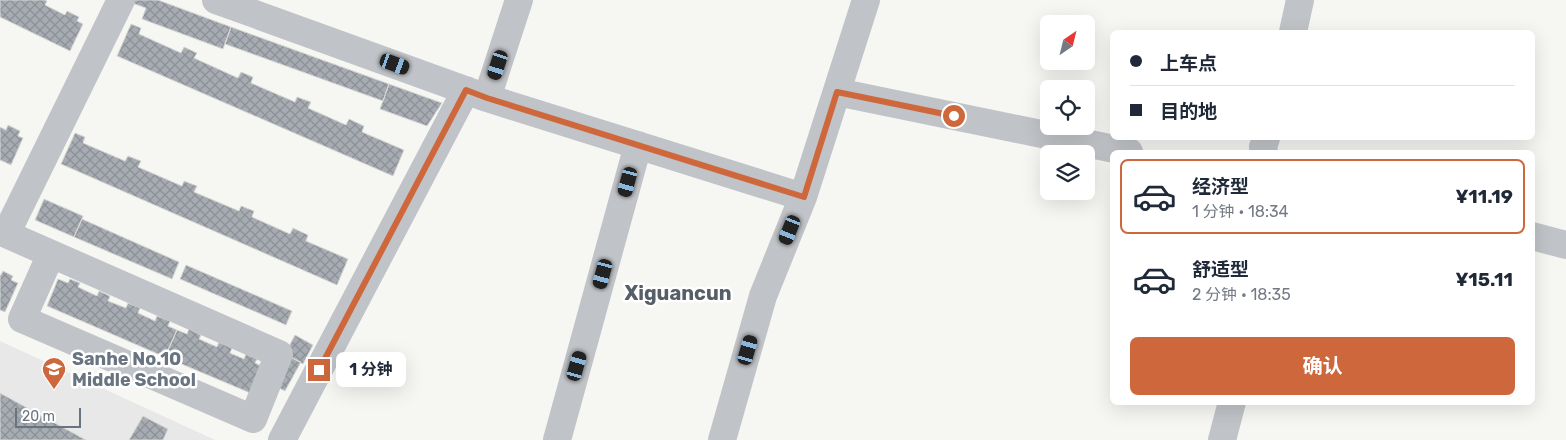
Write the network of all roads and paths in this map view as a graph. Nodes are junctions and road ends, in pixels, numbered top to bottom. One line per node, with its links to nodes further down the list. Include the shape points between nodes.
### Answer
1 (121, 0): 14 (street, via 6,234)
2 (216, 0): 8 (street)
3 (519, 0): 8 (street)
4 (866, 0): 7 (street)
5 (1300, 0): 6 (street)
6 (1293, 30)
7 (837, 92): 10 (street); 11 (street)
8 (477, 94): 9 (street); 16 (street)
9 (638, 145): 11 (street); 17 (street)
10 (1119, 150)
11 (804, 197): 18 (street, via 763,296)
12 (1535, 237): 13 (street)
13 (1566, 246)
14 (51, 254): 14 (street, via 22,319 253,420 279,354)
15 (1231, 405): 19 (street)
16 (282, 440)
17 (557, 440)
18 (722, 440)
19 (1222, 440)

